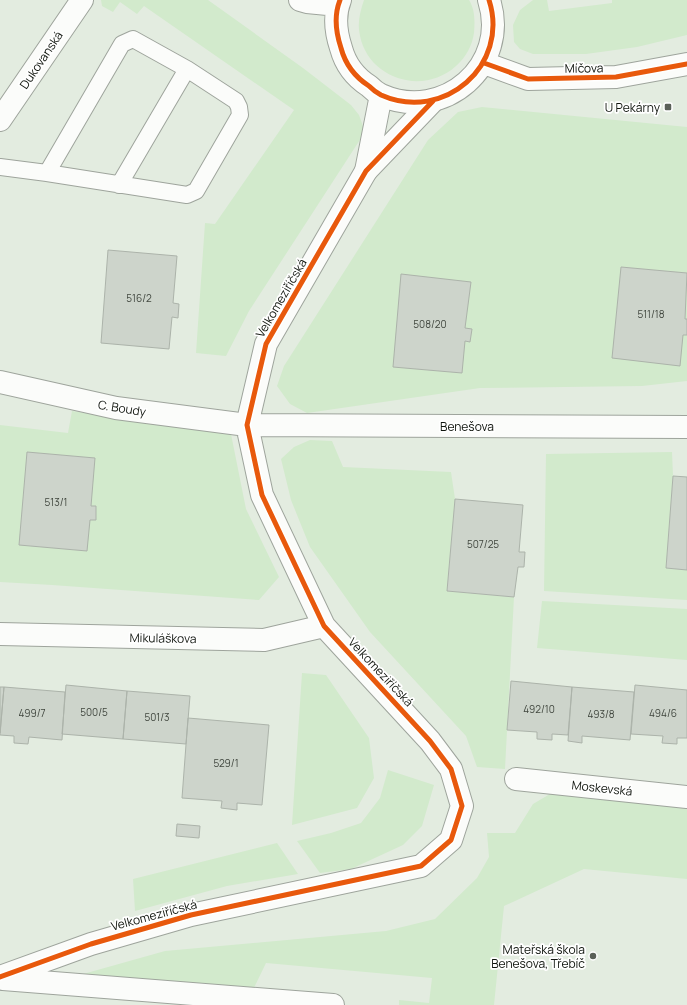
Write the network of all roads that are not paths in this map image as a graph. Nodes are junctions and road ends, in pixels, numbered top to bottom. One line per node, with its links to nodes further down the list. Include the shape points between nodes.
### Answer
1 (82, 0): 10 (street, Dukovanská)
2 (300, 0): 4 (street)
3 (489, 0): 5 (street, Velkomeziříčská, via 494,13 493,39)
4 (339, 2): 8 (street, Velkomeziříčská, via 336,32 343,57 359,79)
5 (484, 63): 6 (street, Míčova, via 528,79 616,77); 9 (street, Velkomeziříčská, via 466,84 451,94)
6 (687, 64)
7 (187, 69): 13 (lane, via 133,39 122,44); 14 (lane); 14 (lane, via 236,101 240,115 196,191 187,195)
8 (380, 95): 9 (street, Velkomeziříčská, via 406,102); 12 (street)
9 (433, 101): 12 (street, Velkomeziříčská)
10 (0, 120)
11 (0, 167): 13 (lane)
12 (366, 171): 16 (street, Velkomeziříčská, via 266,344)
13 (47, 173): 14 (lane)
14 (119, 185)
15 (0, 382): 16 (street, C. Boudy, via 116,408)
16 (247, 425): 17 (street, Benešova); 18 (street, Velkomeziříčská, via 262,495)
17 (687, 427)
18 (324, 626): 19 (street, Mikuláškova, via 264,640); 22 (street, Velkomeziříčská, via 430,741 451,769 462,806 451,840 421,866 192,914 91,944)
19 (0, 634)
20 (516, 779): 21 (street, Moskevská)
21 (687, 797)
22 (0, 978): 23 (street, Velkomeziříčská)
23 (333, 1005)

